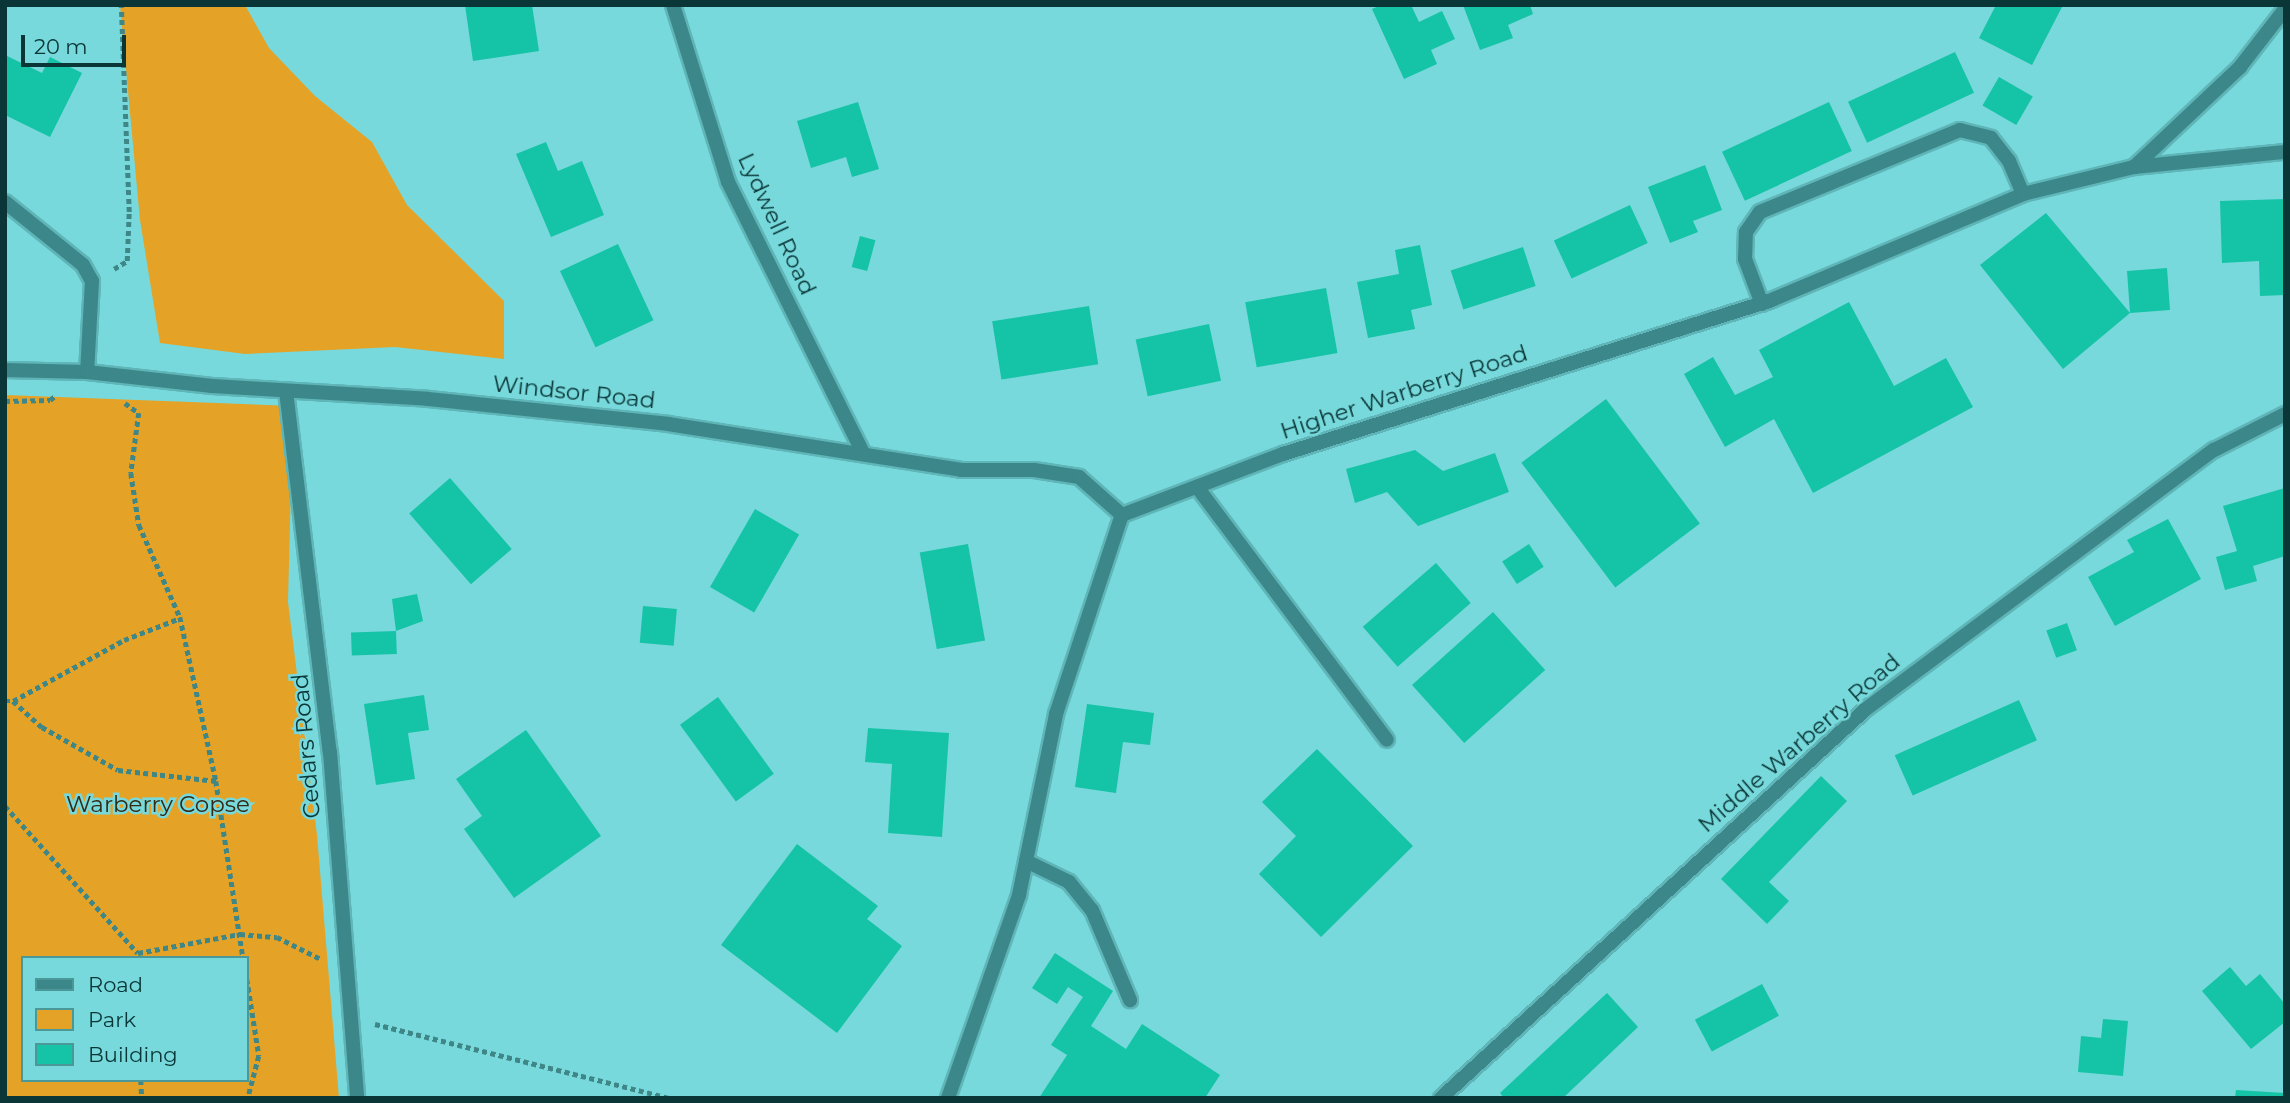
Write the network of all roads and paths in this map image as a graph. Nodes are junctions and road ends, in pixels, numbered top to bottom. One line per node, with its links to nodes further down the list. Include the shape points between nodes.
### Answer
1 (121, 5): 8 (path, via 127,79 127,261)
2 (673, 5): 14 (street, Lydwell Road, via 728,182)
3 (2285, 9): 5 (street, via 2240,67)
4 (2285, 152): 5 (street, Higher Warberry Road)
5 (2134, 167): 6 (street, Higher Warberry Road)
6 (2023, 194): 9 (street, Higher Warberry Road); 9 (street, via 2009,161 1991,138 1960,130 1760,212 1746,232 1745,259)
7 (5, 202): 8 (street, via 83,265)
8 (92, 281): 11 (street)
9 (1762, 304): 15 (street, Higher Warberry Road, via 1283,454)
10 (5, 370): 11 (street, Windsor Road)
11 (87, 372): 12 (street, Windsor Road); 17 (path, via 138,413 131,473 139,525)
12 (286, 391): 14 (street, Windsor Road, via 428,399 668,424); 27 (street, Cedars Road, via 329,738)
13 (2285, 414): 35 (street, Middle Warberry Road, via 2214,450 1866,709)
14 (863, 453): 16 (street, Windsor Road, via 961,470 1034,470 1079,477)
15 (1197, 486): 16 (street, Higher Warberry Road); 20 (street)
16 (1122, 515): 23 (street, via 1056,714)
17 (180, 617): 19 (path, via 124,640); 21 (path)
18 (5, 701): 19 (path)
19 (13, 701): 21 (path, via 42,727 118,770)
20 (1387, 740)
21 (216, 781): 24 (path)
22 (5, 806): 25 (path)
23 (1026, 861): 29 (street, via 1069,883 1092,910); 34 (street, via 1019,895)
24 (240, 934): 25 (path); 26 (path); 27 (path, via 277,936)
25 (138, 955)
26 (243, 956)
27 (347, 972): 30 (street, Cedars Road)
28 (248, 985): 31 (path, via 259,1056)
29 (1130, 1000)
30 (351, 1018): 32 (street, Cedars Road); 33 (path)
31 (248, 1098)
32 (358, 1098)
33 (669, 1098)
34 (948, 1098)
35 (1441, 1098)

